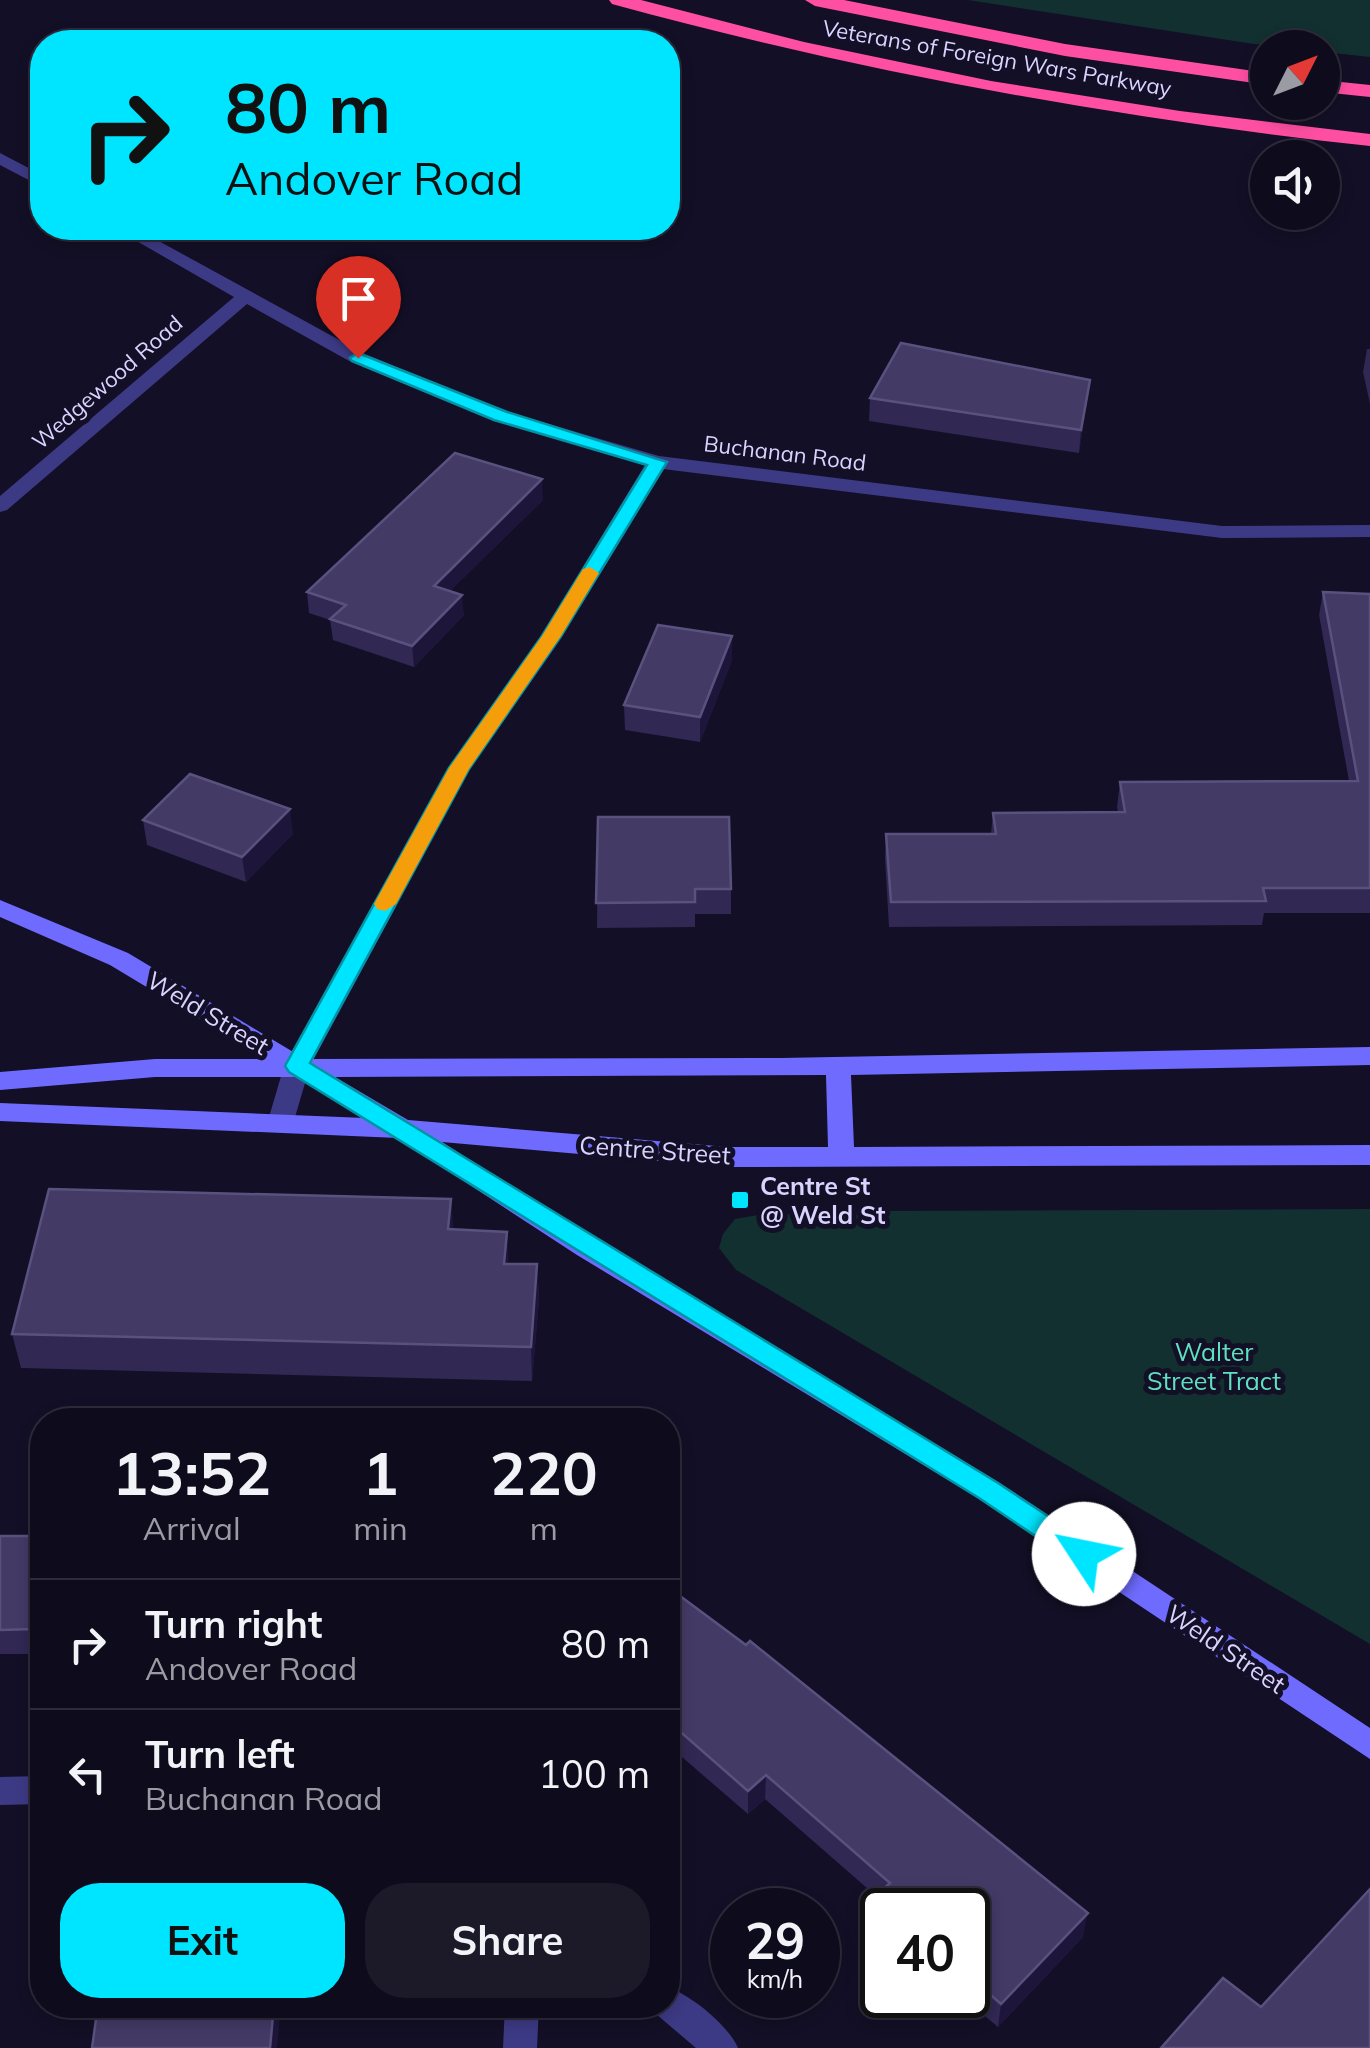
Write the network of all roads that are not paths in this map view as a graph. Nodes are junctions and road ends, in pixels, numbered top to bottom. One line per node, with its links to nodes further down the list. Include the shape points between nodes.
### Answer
1 (619, 0): 6 (highway, Veterans of Foreign Wars Parkway, via 958,80)
2 (815, 0): 3 (highway, Veterans of Foreign Wars Parkway, via 1065,50)
3 (1250, 76)
4 (1340, 88): 5 (highway)
5 (1370, 91)
6 (1370, 140)
7 (0, 158): 8 (street)
8 (30, 175)
9 (146, 240): 10 (street, Buchanan Road)
10 (246, 296): 11 (street, Buchanan Road, via 358,358 500,416); 12 (street, Wedgewood Road)
11 (658, 462): 13 (street, Buchanan Road, via 1222,532); 16 (street, via 552,636 459,768)
12 (0, 506)
13 (1370, 531)
14 (0, 908): 16 (main road, Weld Street, via 119,959)
15 (1370, 1056): 17 (main road)
16 (297, 1066): 17 (main road); 18 (main road, via 156,1068); 20 (street); 21 (main road, Weld Street)
17 (838, 1066): 23 (main road)
18 (0, 1081)
19 (0, 1112): 20 (main road, Centre Street)
20 (280, 1124): 21 (main road, Centre Street)
21 (403, 1129): 23 (main road, Centre Street, via 728,1156); 24 (main road, Weld Street, via 988,1490)
22 (1370, 1155): 23 (main road, Centre Street)
23 (841, 1156)
24 (1370, 1745)
25 (30, 1790): 26 (street)
26 (0, 1791)
27 (680, 2013): 30 (street)
28 (521, 2018): 29 (street)
29 (520, 2048)
30 (721, 2048)

